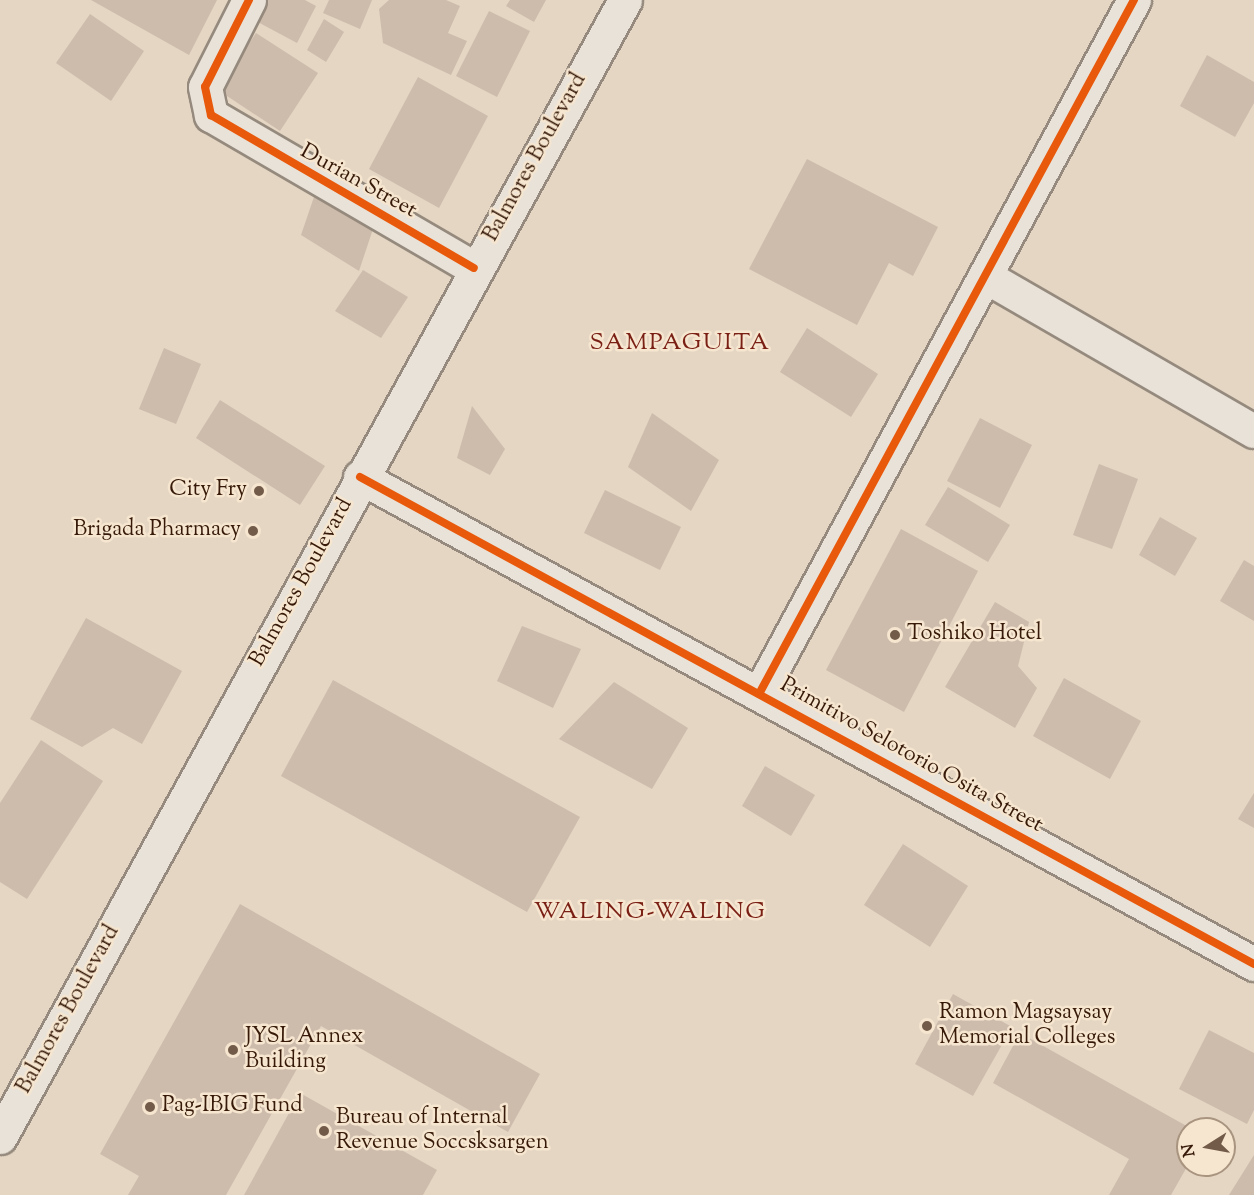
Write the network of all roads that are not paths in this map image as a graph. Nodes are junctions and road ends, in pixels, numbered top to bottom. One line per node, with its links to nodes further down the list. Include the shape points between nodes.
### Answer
1 (249, 0): 4 (street, Durian Street, via 205,87 211,115)
2 (625, 0): 4 (street, Balmores Boulevard)
3 (1134, 0): 5 (street)
4 (474, 268): 7 (street, Balmores Boulevard)
5 (985, 276): 6 (street); 8 (street)
6 (1254, 431)
7 (360, 477): 8 (street, Primitivo Selotorio Osita Street); 10 (street, Balmores Boulevard)
8 (759, 694): 9 (street, Primitivo Selotorio Osita Street)
9 (1254, 964)
10 (0, 1137)

